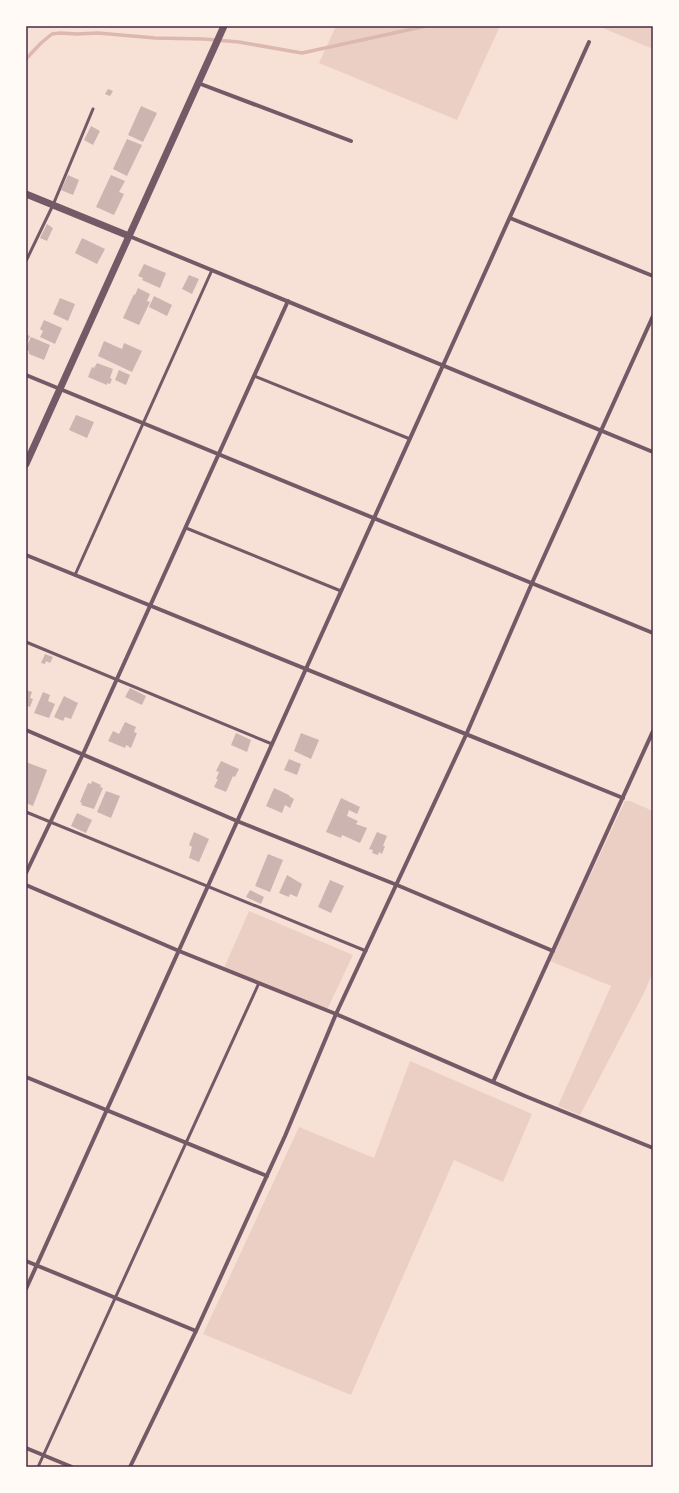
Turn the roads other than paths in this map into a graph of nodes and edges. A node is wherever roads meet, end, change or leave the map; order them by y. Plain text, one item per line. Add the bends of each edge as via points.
1 (224, 26) edge
2 (589, 42) dead end
3 (198, 83) junction
4 (93, 109) dead end
5 (351, 141) dead end
6 (26, 194) edge
7 (53, 205) junction
8 (510, 218) junction
9 (129, 236) junction
10 (26, 261) edge
11 (212, 270) junction
12 (653, 276) edge
13 (288, 301) junction
14 (653, 316) edge
15 (443, 365) junction
16 (26, 375) edge
17 (254, 376) junction
18 (60, 389) junction
19 (144, 423) junction
20 (601, 430) junction
21 (410, 439) junction
22 (653, 452) edge
23 (220, 454) junction
24 (26, 464) edge
25 (374, 518) junction
26 (186, 528) junction
27 (26, 555) edge
28 (75, 575) junction
29 (532, 583) junction
30 (341, 591) junction
31 (150, 606) junction
32 (653, 633) edge
33 (26, 642) edge
34 (306, 670) junction
35 (117, 680) junction
36 (26, 730) edge
37 (653, 732) edge
38 (466, 735) junction
39 (272, 744) junction
40 (83, 754) junction
41 (622, 798) junction
42 (26, 812) edge
43 (237, 821) junction
44 (51, 822) junction
45 (26, 873) edge
46 (26, 885) edge
47 (397, 885) junction
48 (208, 886) junction
49 (178, 951) junction
50 (366, 951) junction
51 (553, 951) junction
52 (259, 983) junction
53 (336, 1014) junction
54 (26, 1077) edge
55 (493, 1082) junction
56 (107, 1110) junction
57 (186, 1143) junction
58 (653, 1148) edge
59 (267, 1176) junction
60 (26, 1261) edge
61 (37, 1265) junction
62 (26, 1289) edge
63 (116, 1298) junction
64 (196, 1332) junction
65 (26, 1448) edge
66 (44, 1456) junction
67 (38, 1467) edge
68 (72, 1467) edge
69 (130, 1467) edge

1 - 3 street
2 - 8 street
3 - 5 street
3 - 9 street
4 - 7 lane
6 - 7 street
7 - 9 street
7 - 10 lane
8 - 12 street
8 - 15 street
9 - 11 street
9 - 18 street
11 - 13 street
11 - 19 lane
13 - 15 street
13 - 17 street
14 - 20 street
15 - 20 street
15 - 21 street
16 - 18 street
17 - 21 lane
17 - 23 street
18 - 19 street
18 - 24 street
19 - 23 street
19 - 28 lane
20 - 22 street
20 - 29 street
21 - 25 street
23 - 25 street
23 - 26 street
25 - 29 street
25 - 30 street
26 - 30 lane
26 - 31 street
27 - 28 street
28 - 31 street
29 - 32 street
29 - 38 street
30 - 34 street
31 - 34 street
31 - 35 street
33 - 35 lane
34 - 38 street
34 - 39 street
35 - 39 lane
35 - 40 street
36 - 40 street
37 - 41 street
38 - 41 street
38 - 47 street
39 - 43 street
40 - 43 street
40 - 44 street
41 - 51 street
42 - 44 lane
43 - 47 street
43 - 48 street
44 - 45 street
44 - 48 lane
46 - 49 street
47 - 50 street
47 - 51 street
48 - 49 street
48 - 50 lane
49 - 52 street
49 - 56 street
50 - 53 street
51 - 55 street
52 - 53 street
52 - 57 lane
53 - 55 street
53 - 59 street
54 - 56 street
55 - 58 street
56 - 57 street
56 - 61 street
57 - 59 street
57 - 63 lane
59 - 64 street
60 - 61 street
61 - 62 street
61 - 63 street
63 - 64 street
63 - 66 lane
64 - 69 street
65 - 66 street
66 - 67 lane
66 - 68 street

